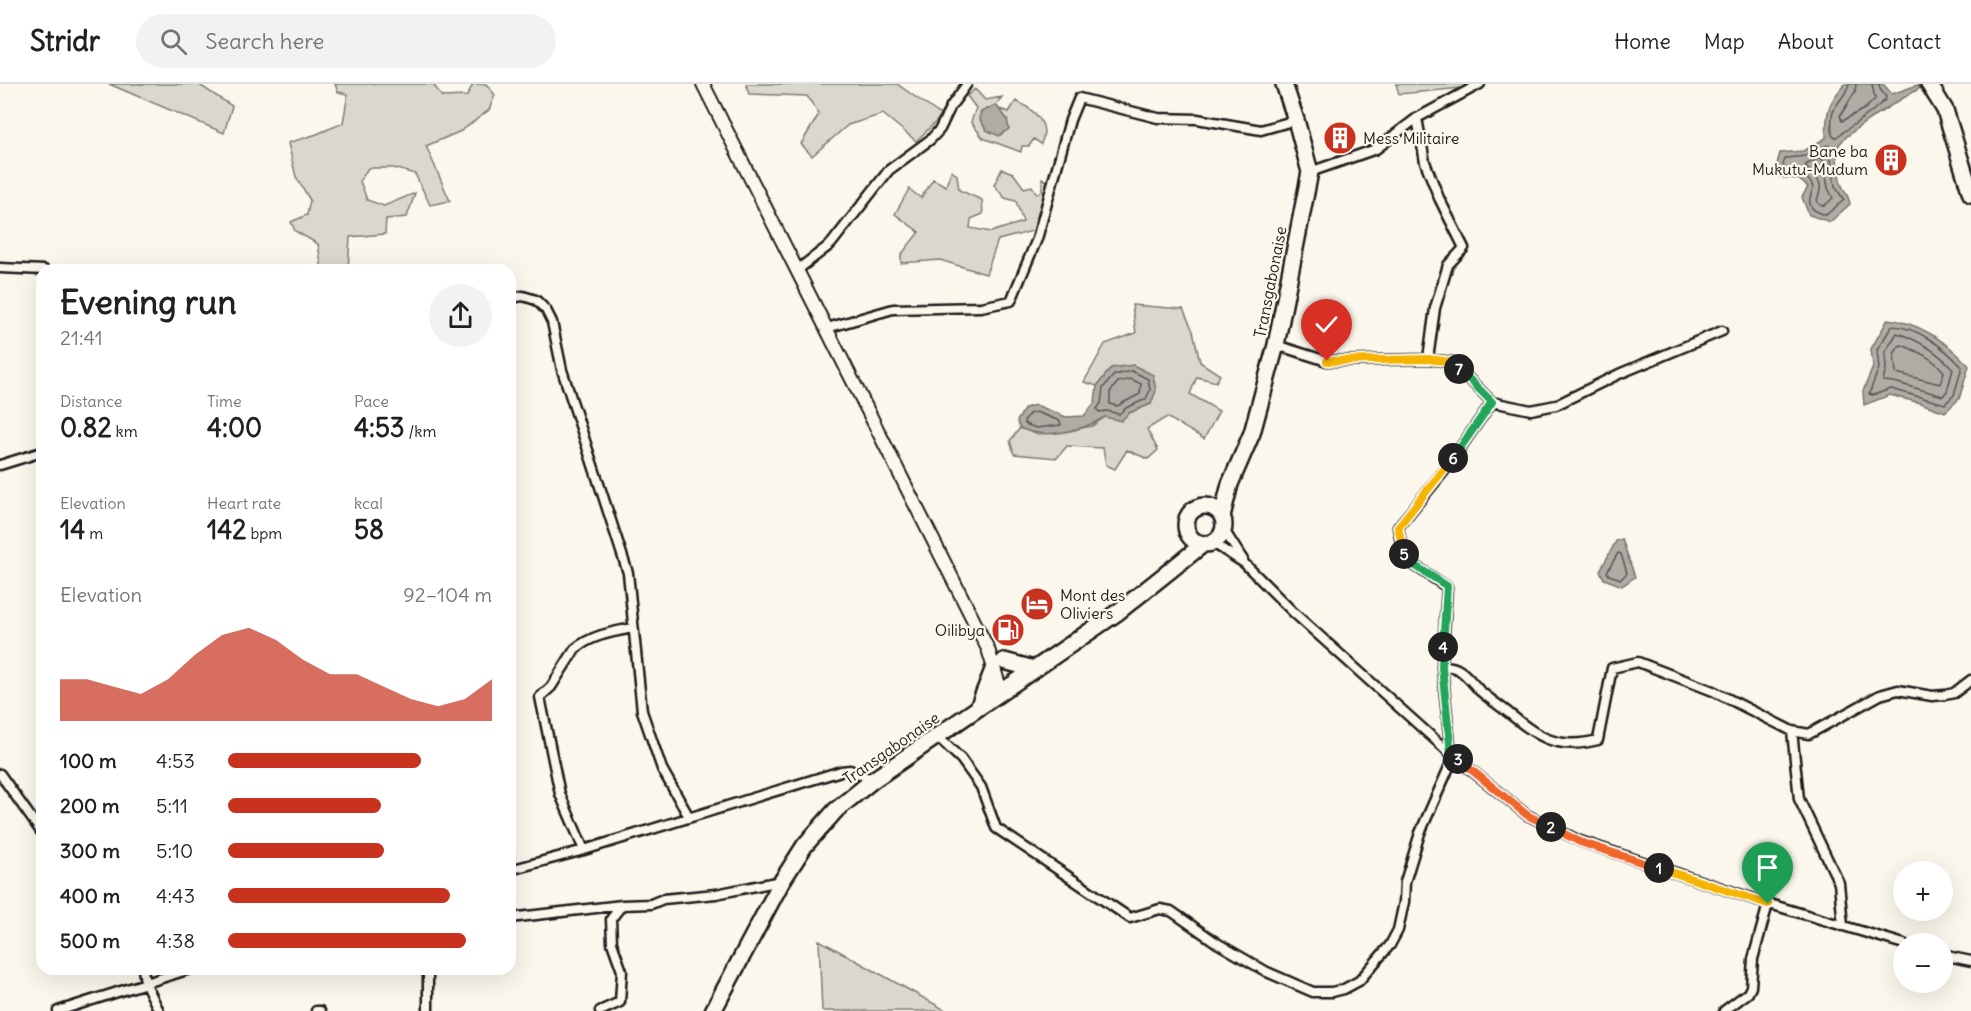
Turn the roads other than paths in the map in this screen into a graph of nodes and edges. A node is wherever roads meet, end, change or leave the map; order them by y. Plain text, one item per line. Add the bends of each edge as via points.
1 (703, 84) edge
2 (967, 84) edge
3 (1284, 84) edge
4 (1480, 84) edge
5 (1929, 84) edge
6 (1417, 118) junction
7 (1296, 120) junction
8 (1310, 172) junction
9 (1970, 189) edge
10 (0, 268) edge
11 (36, 270) edge
12 (796, 271) junction
13 (516, 297) edge
14 (827, 328) junction
15 (1722, 331) dead end
16 (1276, 345) junction
17 (1428, 359) junction
18 (1492, 402) junction
19 (36, 454) edge
20 (0, 465) edge
21 (1230, 484) junction
22 (1209, 506) junction
23 (1223, 523) junction
24 (1187, 534) junction
25 (1207, 544) junction
26 (1244, 563) junction
27 (1159, 577) junction
28 (633, 628) junction
29 (999, 665) junction
30 (1442, 667) junction
31 (1034, 669) junction
32 (1971, 680) edge
33 (1015, 682) junction
34 (1001, 692) junction
35 (978, 708) junction
36 (1792, 731) junction
37 (938, 737) junction
38 (1453, 755) junction
39 (0, 774) edge
40 (873, 780) junction
41 (689, 817) junction
42 (36, 825) edge
43 (584, 850) junction
44 (516, 868) edge
45 (782, 880) junction
46 (1768, 904) junction
47 (622, 905) junction
48 (516, 917) edge
49 (1843, 926) junction
50 (1893, 941) edge
51 (1953, 958) edge
52 (1971, 961) edge
53 (144, 975) edge
54 (170, 975) edge
55 (428, 975) edge
56 (146, 982) junction
57 (716, 1009) edge
58 (58, 1011) edge
59 (159, 1011) edge
60 (428, 1011) edge
61 (600, 1011) edge
62 (1724, 1011) edge

1 - 12 street
2 - 12 street via 932,139 889,170 831,244
3 - 7 highway, Transgabonaise
4 - 6 street
5 - 9 highway via 1945,110
6 - 8 street via 1376,149
6 - 17 street via 1425,162 1464,248 1448,265 1435,308
7 - 8 highway, Transgabonaise
7 - 14 street via 1262,130 1197,119 1158,118 1079,98 1037,239 1011,301 981,307 893,309
8 - 16 highway, Transgabonaise
10 - 11 street
12 - 14 street
13 - 28 street via 536,300 552,322 562,370 628,573
14 - 29 street
15 - 18 street via 1556,405 1531,410
16 - 17 street via 1327,361
16 - 21 highway, Transgabonaise via 1252,433
17 - 18 street via 1452,362
18 - 30 street via 1398,527 1403,553 1447,586
19 - 20 street
21 - 22 highway, Transgabonaise
21 - 23 highway, Transgabonaise
22 - 23 highway
22 - 24 highway via 1192,510 1185,526
23 - 25 highway via 1222,535
23 - 26 street
24 - 25 highway
24 - 27 highway, Transgabonaise
25 - 26 street
25 - 27 highway, Transgabonaise
26 - 38 street
27 - 31 highway, Transgabonaise via 1118,612
28 - 41 street via 642,711 662,769
28 - 43 street via 601,634 580,645 540,697 560,794
29 - 31 highway
29 - 33 street
29 - 34 street
29 - 35 highway
30 - 36 street via 1466,673 1479,690 1532,732 1554,742 1577,746 1598,740 1612,668 1638,662 1713,692
30 - 38 street
31 - 33 highway, Transgabonaise
32 - 36 street via 1945,695 1898,690 1809,734
33 - 34 highway, Transgabonaise
34 - 35 highway, Transgabonaise
35 - 37 highway, Transgabonaise
36 - 49 street via 1799,799 1839,883
37 - 38 street via 961,759 981,787 996,828 1130,918 1160,909 1171,911 1267,972 1313,992 1332,992 1359,981 1390,945 1398,930 1405,882 1420,833
37 - 40 highway, Transgabonaise
38 - 46 street via 1527,815 1580,842
39 - 42 street
40 - 41 street via 850,770 841,771
40 - 45 highway, Transgabonaise via 836,810 805,845
41 - 43 street
43 - 44 street
45 - 47 street via 716,894
45 - 57 highway, Transgabonaise
46 - 49 street
46 - 62 street via 1753,959 1751,987
47 - 48 street
47 - 61 street via 611,919 612,943 622,971 620,1002
49 - 50 street
51 - 52 street
53 - 56 street
54 - 56 street
55 - 60 street
56 - 58 street
56 - 59 street

